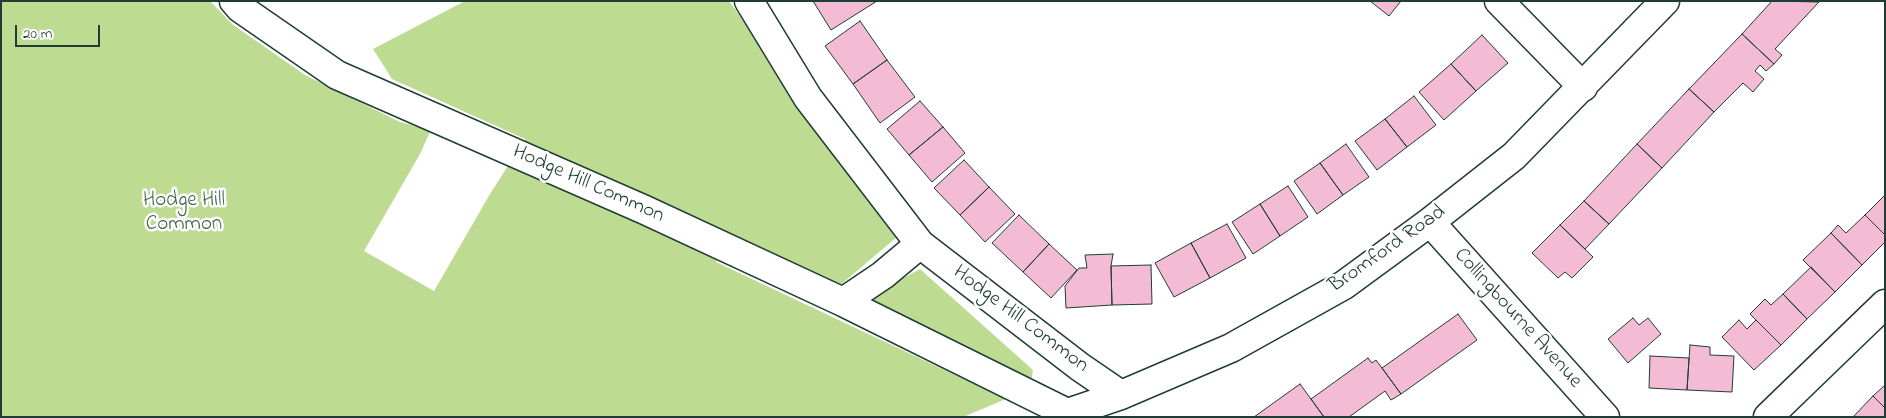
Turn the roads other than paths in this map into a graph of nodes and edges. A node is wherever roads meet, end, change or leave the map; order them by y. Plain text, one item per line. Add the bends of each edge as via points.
1 (234, 1) edge
2 (749, 1) edge
3 (1499, 1) edge
4 (1665, 1) edge
5 (1583, 87) junction
6 (1430, 222) junction
7 (920, 244) junction
8 (844, 302) junction
9 (1885, 304) edge
10 (1121, 394) junction
11 (1061, 415) edge
12 (1605, 417) edge
13 (1768, 417) edge

1 - 8 street, Hodge Hill Common via 337,75 628,202
2 - 7 street, Hodge Hill Common via 808,98
3 - 5 street
4 - 5 street, Bromford Road
5 - 6 street, Bromford Road via 1514,156
6 - 10 street, Bromford Road via 1335,290 1231,348
6 - 12 street, Collingbourne Avenue
7 - 8 street
7 - 10 street, Hodge Hill Common via 1080,367
8 - 11 street, Hodge Hill Common
9 - 13 street
10 - 11 street, Bromford Road

